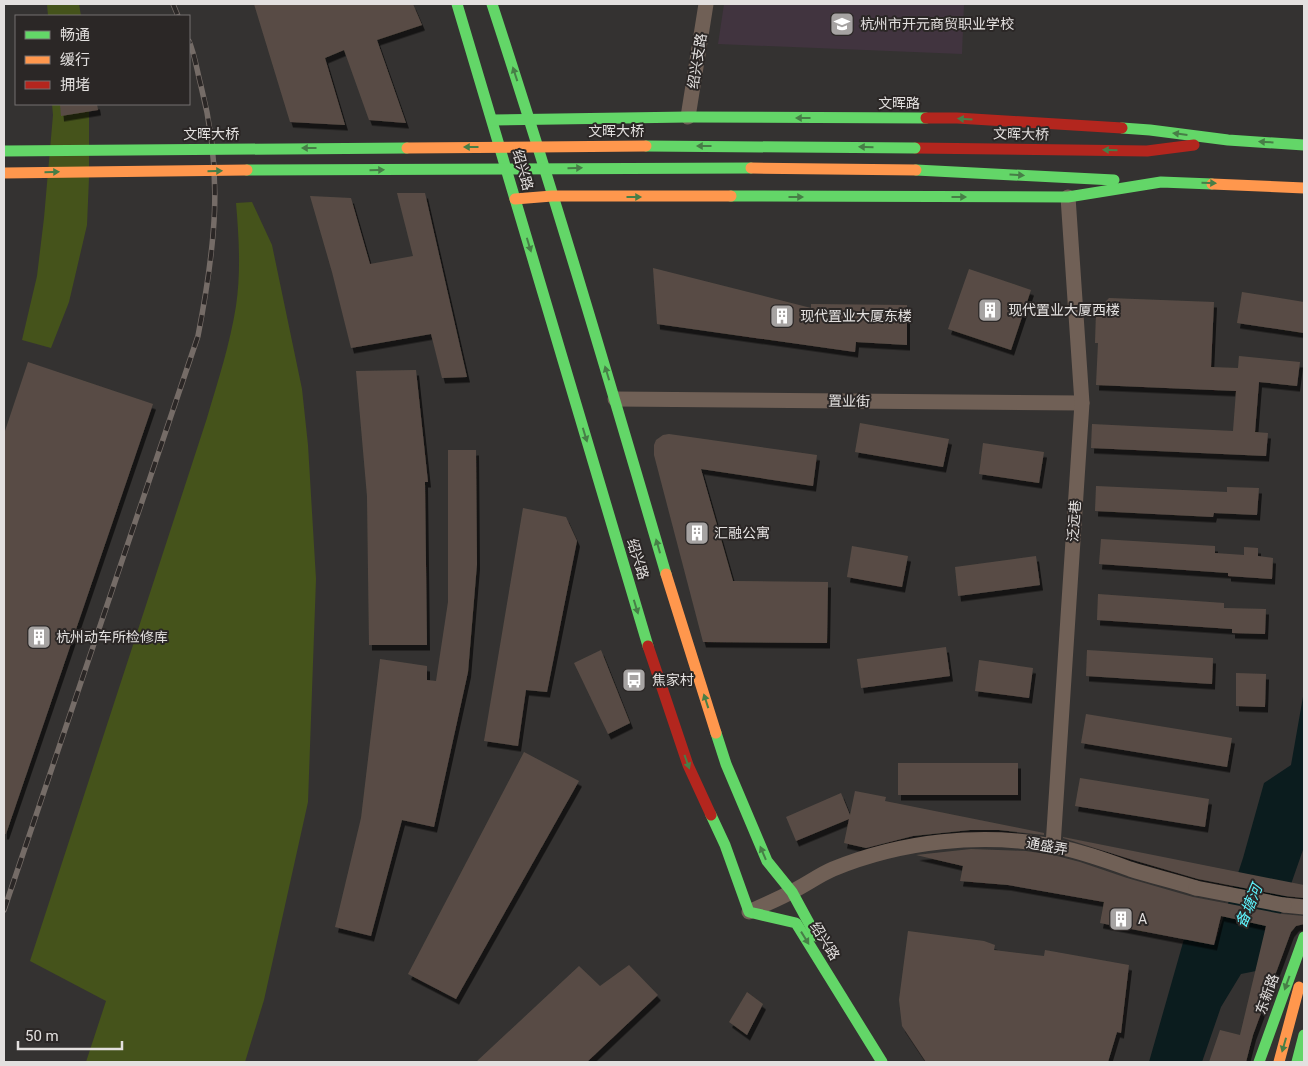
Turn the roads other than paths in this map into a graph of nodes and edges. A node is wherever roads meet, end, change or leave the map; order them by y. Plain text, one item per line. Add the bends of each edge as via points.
1 (457, 4) edge
2 (492, 4) edge
3 (706, 4) edge
4 (688, 118) junction
5 (493, 120) junction
6 (530, 120) junction
7 (1228, 140) junction
8 (1304, 144) edge
9 (4, 151) edge
10 (4, 173) edge
11 (1161, 182) junction
12 (1304, 188) edge
13 (552, 196) junction
14 (1068, 197) junction
15 (515, 199) junction
16 (615, 399) junction
17 (1082, 403) junction
18 (1053, 846) junction
19 (792, 892) junction
20 (1304, 907) edge
21 (748, 912) junction
22 (1304, 937) edge
23 (1304, 946) edge
24 (1304, 1035) edge
25 (882, 1062) edge
26 (895, 1062) edge
27 (1260, 1062) edge
28 (1279, 1062) edge
29 (1297, 1062) edge

1 - 5 main road, 绍兴路
6 -> 2 main road, 绍兴路
3 - 4 street, 绍兴支路
4 - 6 main road, 文晖路
7 -> 4 main road, 文晖路 via 1150,130 957,118
5 - 6 main road, 文晖路
5 - 15 main road, 绍兴路
6 - 13 main road, 绍兴路
8 -> 7 main road, 文晖路
7 -> 9 main road, 文晖大桥, bridge via 1147,150 591,146
10 -> 11 main road, bridge via 809,168
11 -> 12 main road
11 - 14 main road
13 -> 14 main road
13 - 15 main road
16 -> 13 main road, 绍兴路
14 - 17 street, 泛远巷
15 -> 21 main road, 绍兴路 via 645,636 688,765 725,845
16 - 17 street, 置业街
19 -> 16 main road, 绍兴路 via 767,861 726,764 679,619
17 - 18 street, 泛远巷
18 - 19 street, 通盛弄 via 988,840 920,844 832,869
18 - 20 street, 通盛弄, bridge via 1196,888
19 - 21 street, 通盛弄
19 - 26 main road, 绍兴路
21 -> 25 main road, 绍兴路 via 796,923
22 -> 27 main road, 东新路
23 -> 28 main road, 东新路 via 1298,995
24 - 29 main road

